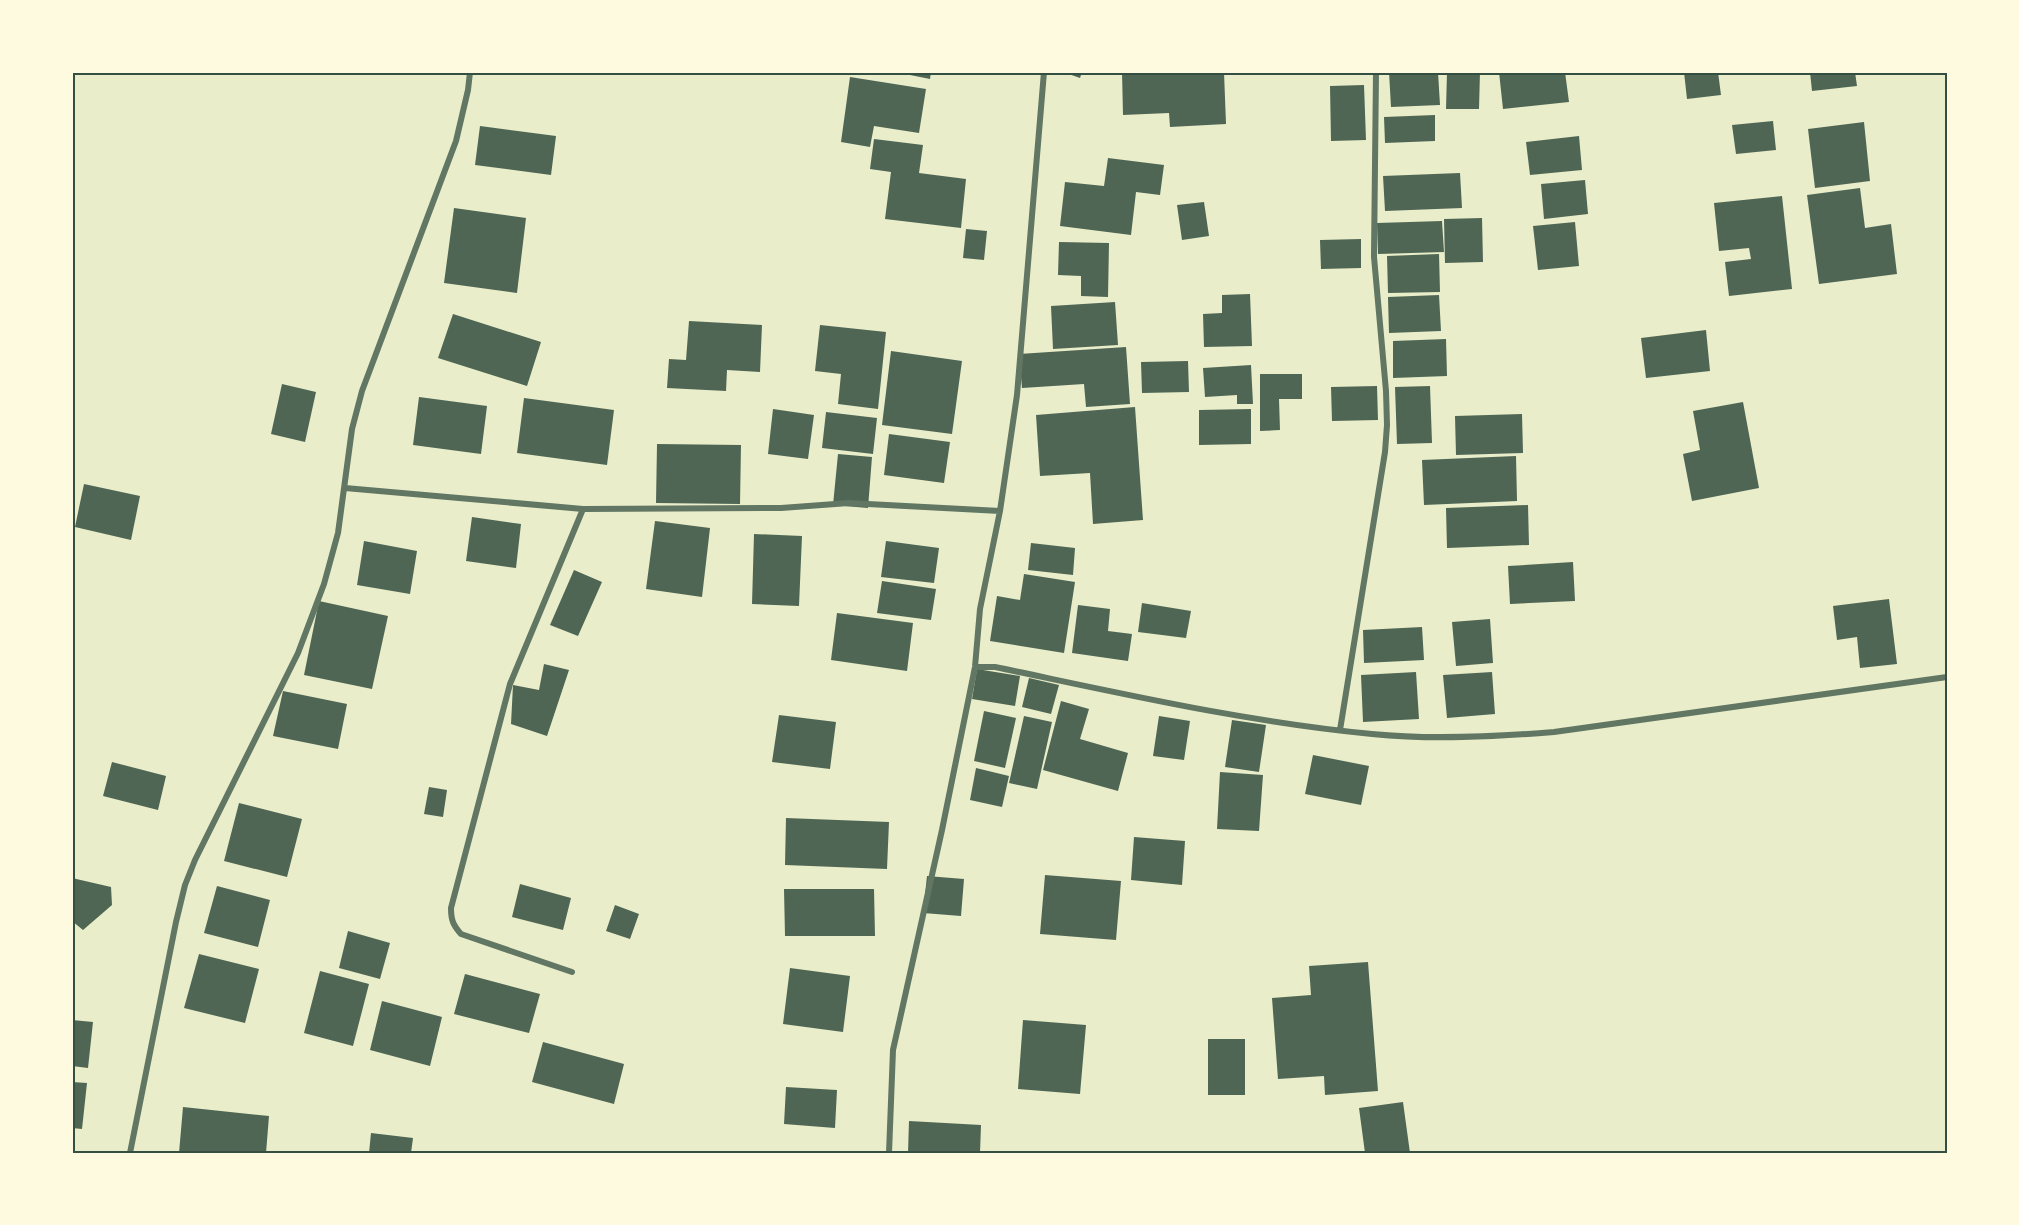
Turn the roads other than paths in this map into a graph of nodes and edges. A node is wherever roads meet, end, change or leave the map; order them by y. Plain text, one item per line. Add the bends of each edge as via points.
1 (470, 72) edge
2 (1044, 72) edge
3 (1376, 72) edge
4 (345, 488) junction
5 (583, 509) junction
6 (999, 511) junction
7 (975, 667) junction
8 (1947, 677) edge
9 (1340, 730) junction
10 (572, 972) dead end
11 (130, 1153) edge
12 (889, 1153) edge

1 - 4 street via 456,141 362,392 352,429
2 - 6 street via 1017,395
3 - 9 street via 1374,257 1387,425
4 - 5 street
4 - 11 street via 324,584 297,653 185,885
5 - 6 street via 782,508 849,503
5 - 10 street via 510,684 451,908 451,919 461,934
6 - 7 street via 980,609
7 - 9 street via 995,667 1214,712
7 - 12 street via 893,1050
8 - 9 street via 1554,732 1442,738

